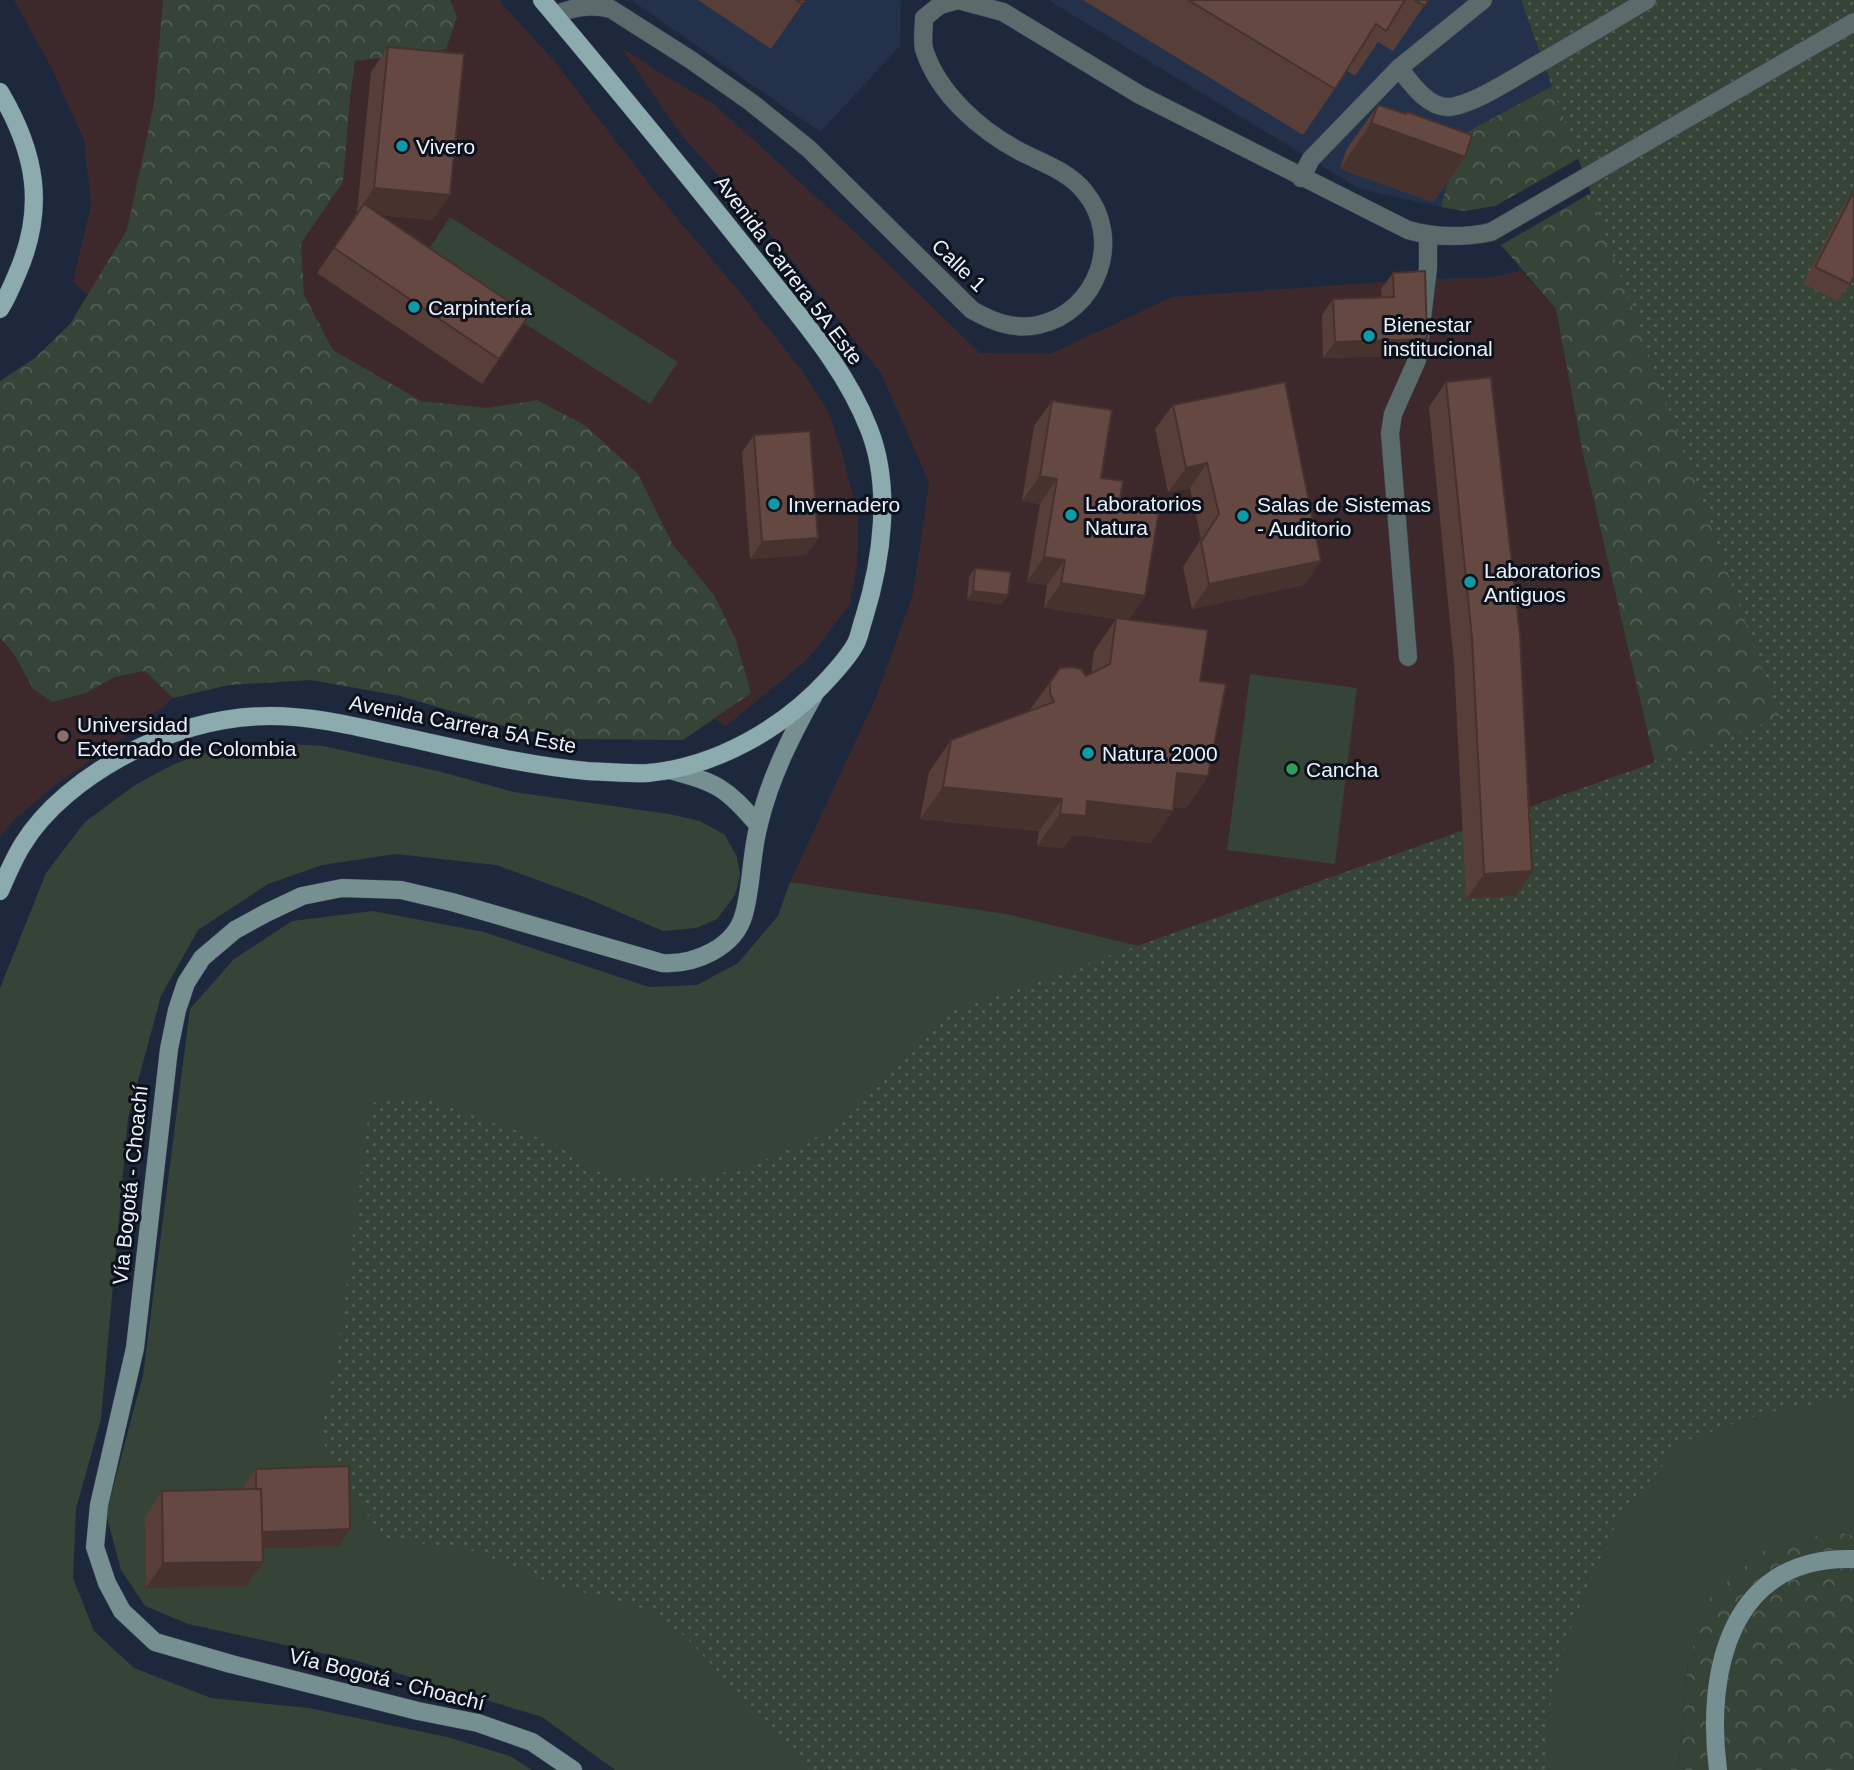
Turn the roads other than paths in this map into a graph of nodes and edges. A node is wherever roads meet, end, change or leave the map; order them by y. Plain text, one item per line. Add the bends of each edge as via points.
1 (542, 0) edge
2 (1483, 0) edge
3 (1647, 0) edge
4 (924, 9) edge
5 (555, 15) junction
6 (1854, 22) edge
7 (1399, 68) junction
8 (0, 92) edge
9 (1301, 178) junction
10 (1428, 236) junction
11 (0, 309) edge
12 (1408, 657) dead end
13 (814, 694) junction
14 (670, 770) junction
15 (758, 825) junction
16 (0, 891) edge
17 (1854, 1559) edge
18 (573, 1770) edge
19 (1718, 1770) edge

1 - 5 main road, Avenida Carrera 5A Este
2 - 7 street
3 - 7 street via 1496,88 1460,104 1435,104
4 - 5 street, Calle 1 via 923,47 932,68 961,106 998,139 1073,180 1099,213 1104,241 1098,276 1077,305 1053,320 1012,326 972,310 809,149 752,103 629,20 597,6 574,7
4 - 9 street via 958,0 1003,12 1140,95
5 - 13 main road, Avenida Carrera 5A Este via 682,167 835,363 870,430 881,501 874,584 856,642
6 - 10 street via 1491,232
7 - 9 street via 1311,159
8 - 11 main road via 28,156 34,225
9 - 10 street
10 - 12 street via 1417,360 1393,414 1390,433
13 - 14 main road, Avenida Carrera 5A Este via 766,731
13 - 15 main road, Vía Bogotá - Choachí via 780,761
14 - 15 main road via 727,790
14 - 16 main road, Avenida Carrera 5A Este via 610,772 537,766 337,722 302,717 231,719 163,737 100,769 46,815 24,842
15 - 18 main road, Vía Bogotá - Choachí via 744,917 728,940 696,959 662,963 401,890 342,888 302,896 266,913 235,930 202,958 186,983 169,1049 135,1348 99,1505 96,1547 122,1611 155,1642 351,1695 478,1723 531,1742
17 - 19 main road via 1787,1569 1763,1587 1738,1620 1722,1655 1714,1701

